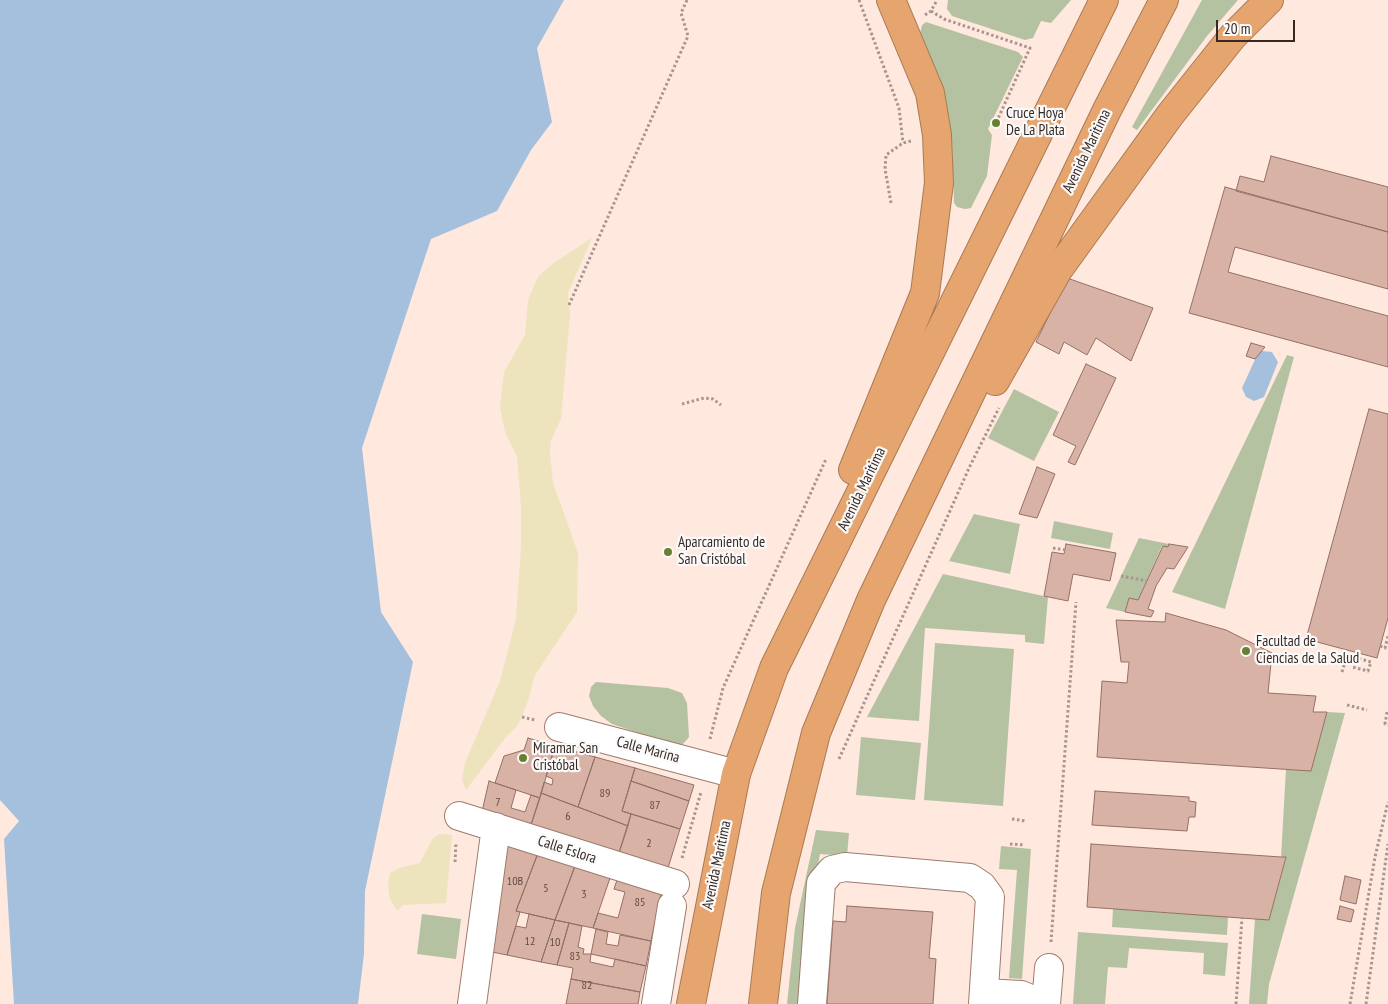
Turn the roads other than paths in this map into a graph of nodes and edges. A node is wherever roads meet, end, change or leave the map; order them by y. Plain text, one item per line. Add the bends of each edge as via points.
1 (891, 0) edge
2 (1104, 0) edge
3 (1164, 0) edge
4 (1269, 0) edge
5 (871, 600) junction
6 (774, 668) junction
7 (559, 726) dead end
8 (736, 774) junction
9 (459, 816) dead end
10 (496, 828) junction
11 (1049, 968) road end
12 (984, 998) edge
13 (472, 1004) edge
14 (656, 1004) edge
15 (691, 1004) edge
16 (763, 1004) edge
17 (812, 1004) edge
18 (1036, 1004) edge
19 (1046, 1004) edge

1 - 6 highway via 930,94 937,135 939,183 925,293
2 - 6 highway, Avenida Maritima
3 - 5 highway, Avenida Maritima via 1107,110
4 - 5 highway via 1233,36 1176,108 1058,270
5 - 16 highway, Avenida Maritima via 816,732 776,892
6 - 8 highway, Avenida Maritima
7 - 8 street, Calle Marina
8 - 15 highway, Avenida Maritima
9 - 10 street, Calle Eslora
10 - 13 street
10 - 14 street, Calle Eslora via 673,895
11 - 19 street
12 - 17 street via 990,898 982,886 970,878 845,867 832,870 821,883
12 - 18 street via 1021,995

